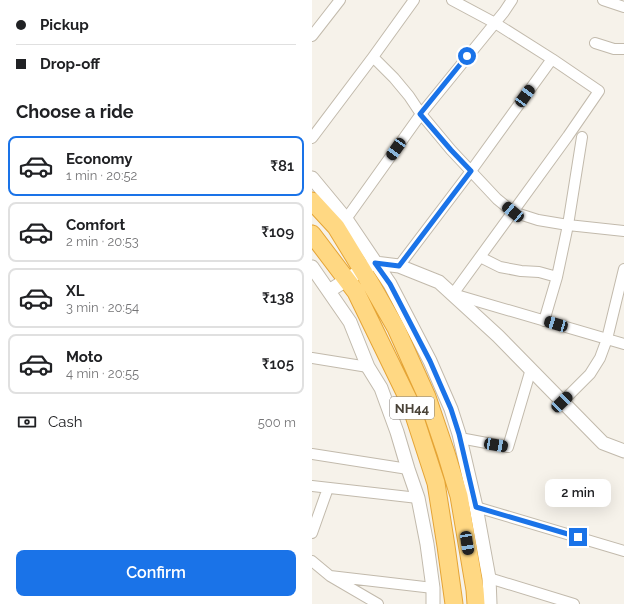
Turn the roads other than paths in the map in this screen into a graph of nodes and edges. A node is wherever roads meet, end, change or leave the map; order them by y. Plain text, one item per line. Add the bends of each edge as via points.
1 (414, 0) edge
2 (452, 0) edge
3 (512, 0) edge
4 (603, 0) edge
5 (337, 1) edge
6 (624, 7) edge
7 (495, 23) junction
8 (312, 36) edge
9 (595, 43) dead end
10 (624, 49) edge
11 (373, 58) junction
12 (552, 59) junction
13 (420, 114) junction
14 (582, 137) dead end
15 (312, 138) edge
16 (471, 171) junction
17 (312, 178) edge
18 (312, 201) edge
19 (513, 212) junction
20 (346, 220) junction
21 (568, 225) junction
22 (624, 230) edge
23 (312, 234) edge
24 (480, 257) junction
25 (399, 266) junction
26 (312, 267) edge
27 (369, 267) junction
28 (624, 269) edge
29 (556, 277) junction
30 (347, 280) junction
31 (329, 291) junction
32 (453, 294) junction
33 (544, 321) junction
34 (607, 339) junction
35 (624, 344) edge
36 (312, 358) edge
37 (368, 367) junction
38 (531, 370) junction
39 (562, 402) junction
40 (460, 438) junction
41 (624, 451) edge
42 (312, 454) edge
43 (408, 469) junction
44 (312, 486) edge
45 (328, 488) junction
46 (418, 498) junction
47 (476, 507) junction
48 (312, 534) edge
49 (623, 547) edge
50 (312, 561) edge
51 (330, 576) junction
52 (489, 578) junction
53 (433, 588) junction
54 (378, 604) edge
55 (433, 604) edge
56 (454, 604) edge
57 (476, 604) edge
58 (490, 604) edge
59 (574, 604) edge

1 - 11 street
2 - 7 street
3 - 7 street
4 - 6 street
5 - 8 street
7 - 12 street
7 - 13 street
9 - 10 street via 614,49
11 - 13 street via 394,78
11 - 15 street
12 - 16 street
12 - 19 street via 599,91
13 - 16 street
13 - 20 street
14 - 21 street
16 - 19 street
16 - 25 street
17 - 20 street
18 - 27 highway, NH44
19 - 21 street via 538,220
19 - 24 street
20 - 27 street
21 - 22 street
21 - 29 street
23 - 30 highway, NH44
24 - 29 street via 500,267 540,272
24 - 32 street
25 - 27 street
25 - 32 street via 439,282
26 - 31 street
27 - 30 street
27 - 40 street via 390,284 430,361 451,409
27 - 57 highway, NH44 via 429,404 446,453 459,496
28 - 34 street
29 - 33 street
30 - 31 street
30 - 56 highway, NH44 via 356,292 410,403 436,483
31 - 37 street via 350,322
32 - 33 street
32 - 38 street
33 - 34 street
34 - 35 street
34 - 39 street via 600,358 590,374
36 - 37 street
37 - 43 street via 381,388
38 - 39 street
38 - 40 street via 508,447
39 - 41 street via 604,443
40 - 47 street
42 - 43 street
43 - 46 street
44 - 45 street
45 - 46 street
45 - 48 street
46 - 53 street
47 - 49 street
47 - 52 street
50 - 51 street
51 - 53 street
51 - 54 street
52 - 58 street
52 - 59 street
53 - 55 street

